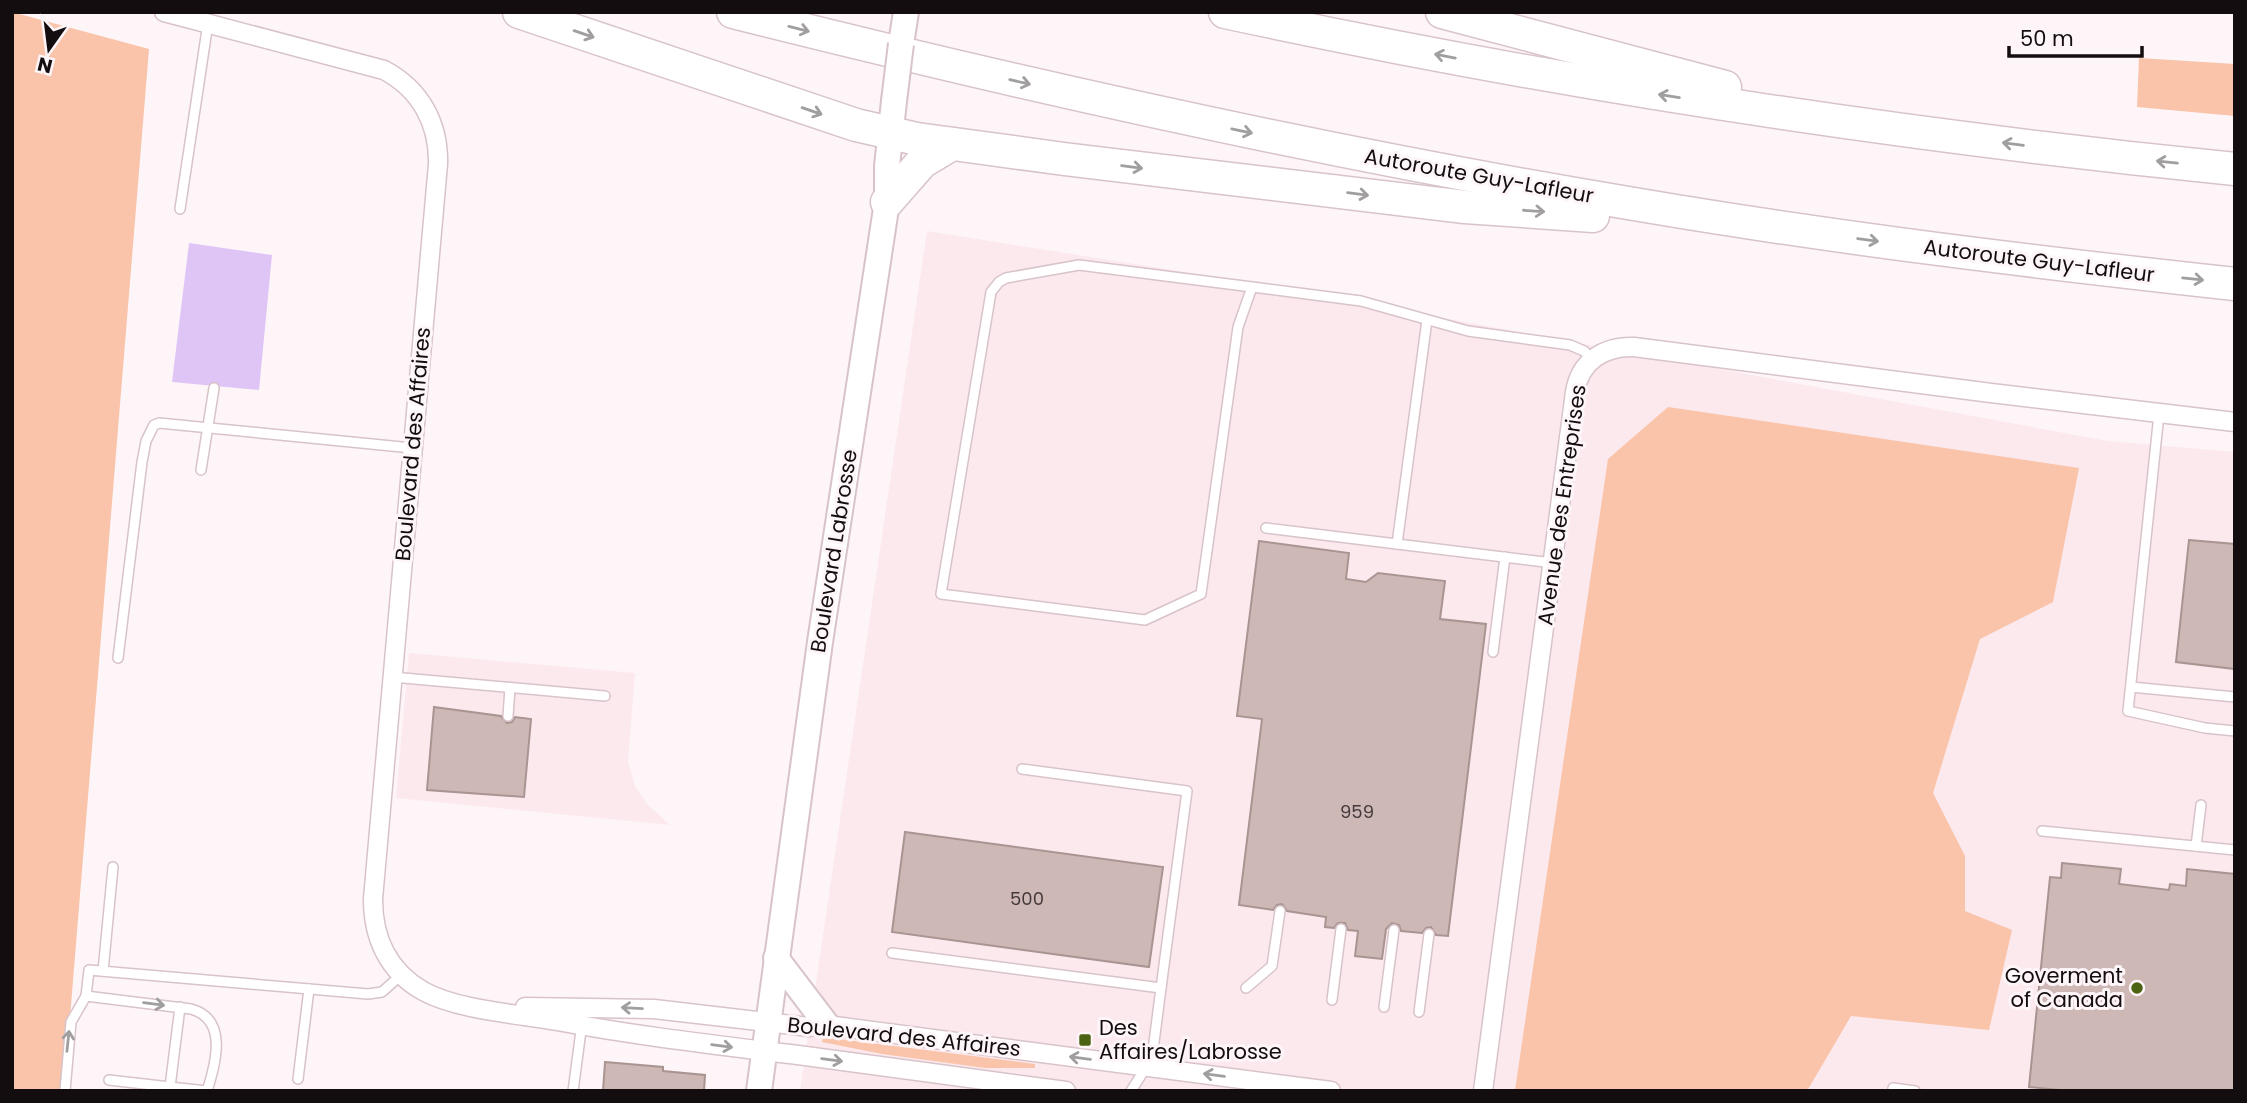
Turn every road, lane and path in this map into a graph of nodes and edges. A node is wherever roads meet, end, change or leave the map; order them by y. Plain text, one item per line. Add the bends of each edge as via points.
1 (164, 12) edge
2 (519, 12) edge
3 (733, 12) edge
4 (906, 12) edge
5 (1226, 12) edge
6 (1443, 12) edge
7 (208, 23) junction
8 (1882, 127) junction
9 (890, 134) junction
10 (952, 144) junction
11 (2235, 169) edge
12 (887, 202) junction
13 (180, 209) dead end
14 (1800, 230) junction
15 (2235, 284) edge
16 (1252, 286) junction
17 (1427, 320) junction
18 (1592, 359) junction
19 (214, 388) dead end
20 (2159, 414) junction
21 (2235, 422) edge
22 (207, 428) junction
23 (412, 448) junction
24 (201, 470) dead end
25 (1266, 528) dead end
26 (1397, 544) junction
27 (1505, 557) junction
28 (1553, 563) junction
29 (1493, 652) dead end
30 (118, 658) dead end
31 (392, 677) junction
32 (2131, 687) junction
33 (510, 688) junction
34 (605, 696) dead end
35 (2235, 697) edge
36 (508, 716) dead end
37 (2235, 731) edge
38 (1022, 769) dead end
39 (2201, 805) dead end
40 (2042, 831) dead end
41 (2196, 846) junction
42 (2235, 850) edge
43 (113, 867) dead end
44 (1280, 911) dead end
45 (1340, 929) dead end
46 (1394, 930) dead end
47 (1429, 934) dead end
48 (892, 953) dead end
49 (776, 958) junction
50 (103, 971) junction
51 (401, 975) junction
52 (1161, 988) junction
53 (1246, 988) dead end
54 (310, 989) junction
55 (86, 996) junction
56 (1332, 1000) dead end
57 (180, 1007) junction
58 (476, 1007) junction
59 (583, 1007) junction
60 (1384, 1007) dead end
61 (1419, 1012) dead end
62 (768, 1022) junction
63 (827, 1025) junction
64 (582, 1026) junction
65 (764, 1051) junction
66 (1148, 1067) junction
67 (298, 1079) dead end
68 (109, 1080) dead end
69 (170, 1087) junction
70 (65, 1091) edge
71 (207, 1091) edge
72 (573, 1091) edge
73 (759, 1091) edge
74 (1066, 1091) edge
75 (1131, 1091) edge
76 (1331, 1091) edge
77 (1483, 1091) edge
78 (1893, 1091) edge
79 (1915, 1091) edge

1 - 7 street, Boulevard des Affaires
2 -> 9 highway
3 -> 14 highway, Autoroute Guy-Lafleur via 1259,135 1560,192
4 - 9 street, Boulevard Labrosse, bridge
8 -> 5 highway via 1574,80
6 - 8 highway
7 - 13 lane
7 - 23 street, Boulevard des Affaires via 375,66 407,86 430,117 438,164
11 -> 8 highway
9 - 10 highway
9 - 12 street, Boulevard Labrosse
10 - 12 highway via 922,162
10 -> 14 highway via 1465,207
12 - 49 street, Boulevard Labrosse
14 -> 15 highway, Autoroute Guy-Lafleur
16 - 16 lane via 1079,265 999,282 991,292 941,594 1146,620 1201,594 1238,327
16 - 17 lane via 1361,301
17 - 18 lane via 1483,334 1570,345
17 - 26 lane
18 - 20 street, Avenue des Entreprises via 1612,348 1634,347
18 - 28 street, Avenue des Entreprises via 1577,382
19 - 22 lane
20 - 21 street, Avenue des Entreprises
20 - 32 lane
22 - 23 lane
22 - 24 lane
22 - 30 lane via 159,423 150,431
23 - 31 street, Boulevard des Affaires
25 - 26 lane
26 - 27 lane
27 - 28 lane
27 - 29 lane
28 - 77 street, Avenue des Entreprises
31 - 33 lane
31 - 51 street, Boulevard des Affaires via 373,909 380,945
32 - 35 lane
32 - 37 lane via 2128,711
33 - 34 lane
33 - 36 lane
38 - 52 lane via 1187,790
39 - 41 lane
40 - 41 lane
41 - 42 lane
43 - 50 lane
44 - 53 lane via 1272,966
45 - 56 lane
46 - 60 lane
47 - 61 lane
48 - 52 lane
49 - 62 street, Boulevard Labrosse
49 - 63 street
50 - 54 lane
50 - 55 lane via 89,970
51 - 54 lane via 375,994
51 - 58 street, Boulevard des Affaires via 434,996
52 - 66 lane
54 - 67 lane
55 -> 57 lane
70 -> 55 lane via 71,1021
57 - 69 lane
57 - 71 lane via 200,1012 215,1027 217,1042
58 - 59 street, Boulevard des Affaires
58 - 64 street, Boulevard des Affaires
62 -> 59 street, Boulevard des Affaires
59 - 64 lane
62 - 63 street, Boulevard des Affaires
62 - 65 street, Boulevard Labrosse
66 -> 63 street, Boulevard des Affaires
64 -> 65 street, Boulevard des Affaires
64 - 72 lane
65 - 73 street, Boulevard Labrosse
65 -> 74 street, Boulevard des Affaires via 954,1080
66 - 75 lane
76 -> 66 street, Boulevard des Affaires
68 - 69 lane
69 - 71 lane
78 - 79 lane

